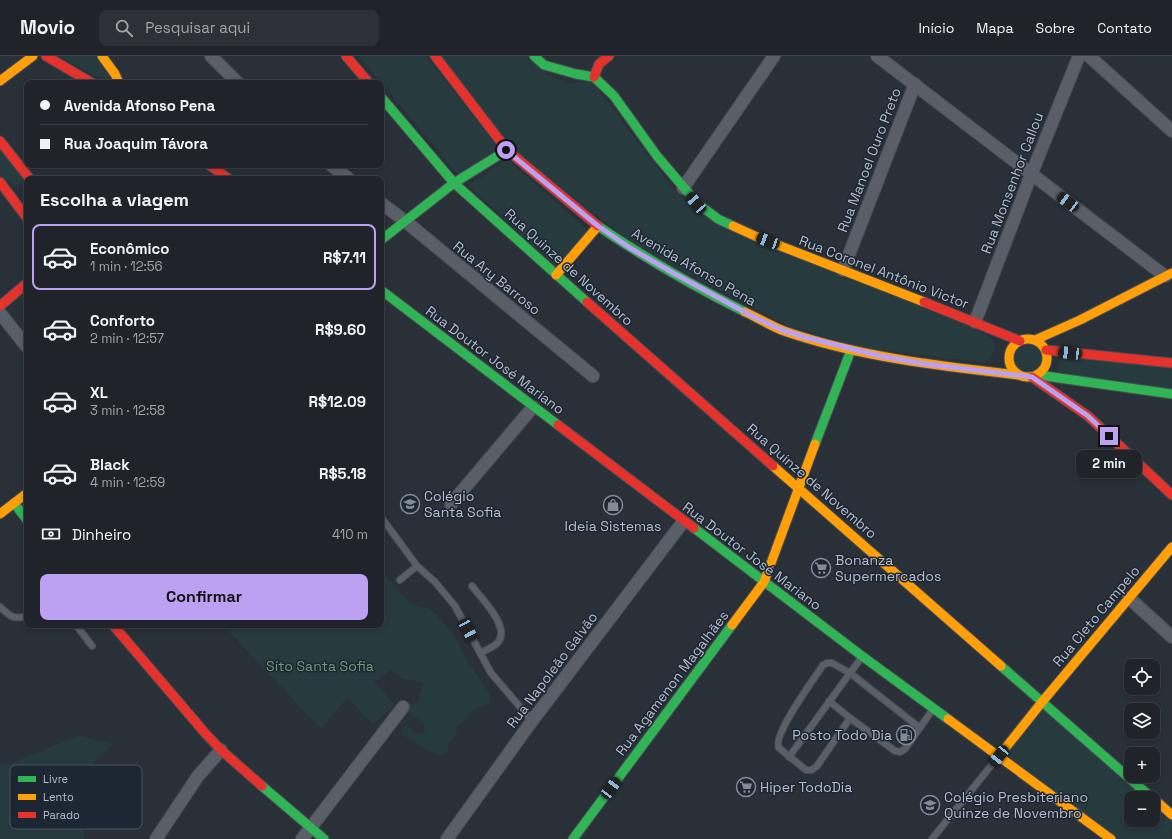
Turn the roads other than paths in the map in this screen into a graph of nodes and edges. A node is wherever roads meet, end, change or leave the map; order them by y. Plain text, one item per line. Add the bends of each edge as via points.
1 (22, 56) edge
2 (33, 56) edge
3 (46, 56) edge
4 (102, 56) edge
5 (211, 56) edge
6 (347, 56) edge
7 (435, 56) edge
8 (534, 56) edge
9 (555, 56) edge
10 (609, 56) edge
11 (774, 56) edge
12 (877, 56) edge
13 (1079, 56) edge
14 (1089, 56) edge
15 (595, 60) edge
16 (544, 65) junction
17 (0, 72) edge
18 (594, 77) junction
19 (87, 80) edge
20 (118, 80) edge
21 (235, 80) edge
22 (367, 80) edge
23 (0, 81) edge
24 (915, 84) junction
25 (384, 101) edge
26 (1172, 131) edge
27 (0, 142) edge
28 (506, 150) junction
29 (213, 168) edge
30 (335, 168) edge
31 (1031, 175) junction
32 (25, 176) edge
33 (225, 176) edge
34 (345, 176) edge
35 (0, 182) edge
36 (454, 183) junction
37 (683, 188) junction
38 (384, 205) edge
39 (24, 210) edge
40 (405, 221) junction
41 (598, 226) junction
42 (384, 238) edge
43 (843, 270) junction
44 (1169, 274) edge
45 (556, 275) junction
46 (24, 286) edge
47 (384, 292) edge
48 (0, 306) edge
49 (0, 312) edge
50 (1080, 320) junction
51 (975, 322) junction
52 (1035, 340) junction
53 (1020, 341) junction
54 (24, 343) edge
55 (851, 350) junction
56 (1045, 350) junction
57 (1172, 363) edge
58 (1015, 375) junction
59 (594, 376) dead end
60 (1035, 376) junction
61 (1172, 394) edge
62 (1088, 403) dead end
63 (534, 407) junction
64 (1088, 416) junction
65 (798, 487) junction
66 (24, 495) edge
67 (1172, 495) edge
68 (14, 503) junction
69 (450, 504) dead end
70 (0, 514) edge
71 (24, 516) edge
72 (384, 521) edge
73 (683, 522) junction
74 (1172, 547) edge
75 (417, 566) junction
76 (400, 580) dead end
77 (764, 582) junction
78 (472, 586) dead end
79 (1129, 598) junction
80 (0, 607) edge
81 (24, 617) edge
82 (78, 628) edge
83 (116, 628) edge
84 (1172, 637) edge
85 (92, 646) dead end
86 (480, 653) junction
87 (862, 656) junction
88 (850, 673) junction
89 (829, 701) junction
90 (1042, 702) junction
91 (403, 707) dead end
92 (934, 708) junction
93 (850, 718) junction
94 (532, 722) junction
95 (920, 728) junction
96 (221, 750) junction
97 (999, 756) junction
98 (789, 757) junction
99 (1145, 791) edge
100 (1160, 804) edge
101 (1172, 815) edge
102 (310, 828) junction
103 (156, 839) edge
104 (302, 839) edge
105 (324, 839) edge
106 (447, 839) edge
107 (573, 839) edge
108 (932, 839) edge
109 (1110, 839) edge

1 - 17 main road
2 - 23 main road
3 - 19 main road
4 - 20 main road
5 - 21 street
6 - 22 main road
7 - 28 main road, Avenida Afonso Pena
8 - 16 main road
9 - 16 street
10 - 15 main road
11 - 37 street
12 - 24 street
13 - 31 street, Rua Monsenhor Callou
14 - 26 street
15 - 18 main road
16 - 18 main road
18 - 37 main road, Rua Coronel Antônio Victor via 614,96
24 - 31 street
24 - 43 street, Rua Manoel Ouro Preto
25 - 36 main road, Rua Quinze de Novembro
27 - 32 main road
28 - 36 main road
28 - 41 main road, Avenida Afonso Pena
29 - 33 main road
30 - 34 street
31 - 44 street
31 - 51 street, Rua Monsenhor Callou
35 - 39 main road via 11,190
36 - 40 main road
36 - 45 main road, Rua Quinze de Novembro
37 - 43 main road, Rua Coronel Antônio Victor via 696,203 730,225
38 - 40 street, Rua Ary Barroso
40 - 42 main road
40 - 59 street, Rua Ary Barroso
41 - 45 main road
41 - 55 main road, Avenida Afonso Pena via 630,248 752,316 782,330
43 - 51 main road, Rua Coronel Antônio Victor
44 - 50 main road
45 - 65 main road, Rua Quinze de Novembro
46 - 48 main road
47 - 63 main road, Rua Doutor José Mariano
49 - 54 street
50 - 52 main road
50 - 56 main road
51 - 53 main road, Rua Coronel Antônio Victor
52 - 53 main road
52 - 56 main road
53 - 58 main road via 1012,349 1009,361
55 - 58 main road, Avenida Afonso Pena via 926,364
55 - 65 main road, Rua Agamenon Magalhães
56 - 57 main road
56 - 60 main road via 1048,356 1046,367
58 - 60 main road
60 - 61 main road via 1093,387
60 - 64 main road
62 - 64 main road
63 - 69 street
63 - 73 main road, Rua Doutor José Mariano
64 - 67 main road
65 - 77 main road, Rua Agamenon Magalhães
65 - 90 main road, Rua Quinze de Novembro
66 - 68 main road
68 - 70 main road
68 - 71 main road
72 - 75 lane
73 - 77 main road, Rua Doutor José Mariano
73 - 94 street, Rua Napoleão Galvão
74 - 79 main road, Rua Cleto Campelo
75 - 76 lane
75 - 86 lane via 435,582 455,606
77 - 87 main road, Rua Doutor José Mariano
77 - 107 main road, Rua Agamenon Magalhães
78 - 86 lane via 494,614 501,632 499,640 493,646
79 - 84 street
79 - 90 main road, Rua Cleto Campelo
80 - 81 lane via 12,617
82 - 85 lane
83 - 96 main road
86 - 94 lane via 491,673
87 - 88 lane
87 - 92 main road, Rua Doutor José Mariano
88 - 89 lane
88 - 95 lane
88 - 98 lane via 832,662 823,665 791,713 778,740 779,748
89 - 93 lane
89 - 98 lane
90 - 97 main road, Rua Cleto Campelo
90 - 99 main road, Rua Quinze de Novembro
91 - 102 street
92 - 95 lane
92 - 97 main road, Rua Doutor José Mariano
93 - 95 lane via 900,752
93 - 98 lane via 812,770 806,770
94 - 106 street, Rua Napoleão Galvão
96 - 102 main road
96 - 103 street via 198,776
97 - 108 lane
97 - 109 main road, Rua Doutor José Mariano
100 - 101 main road, Rua Quinze de Novembro
102 - 104 street
102 - 105 main road

